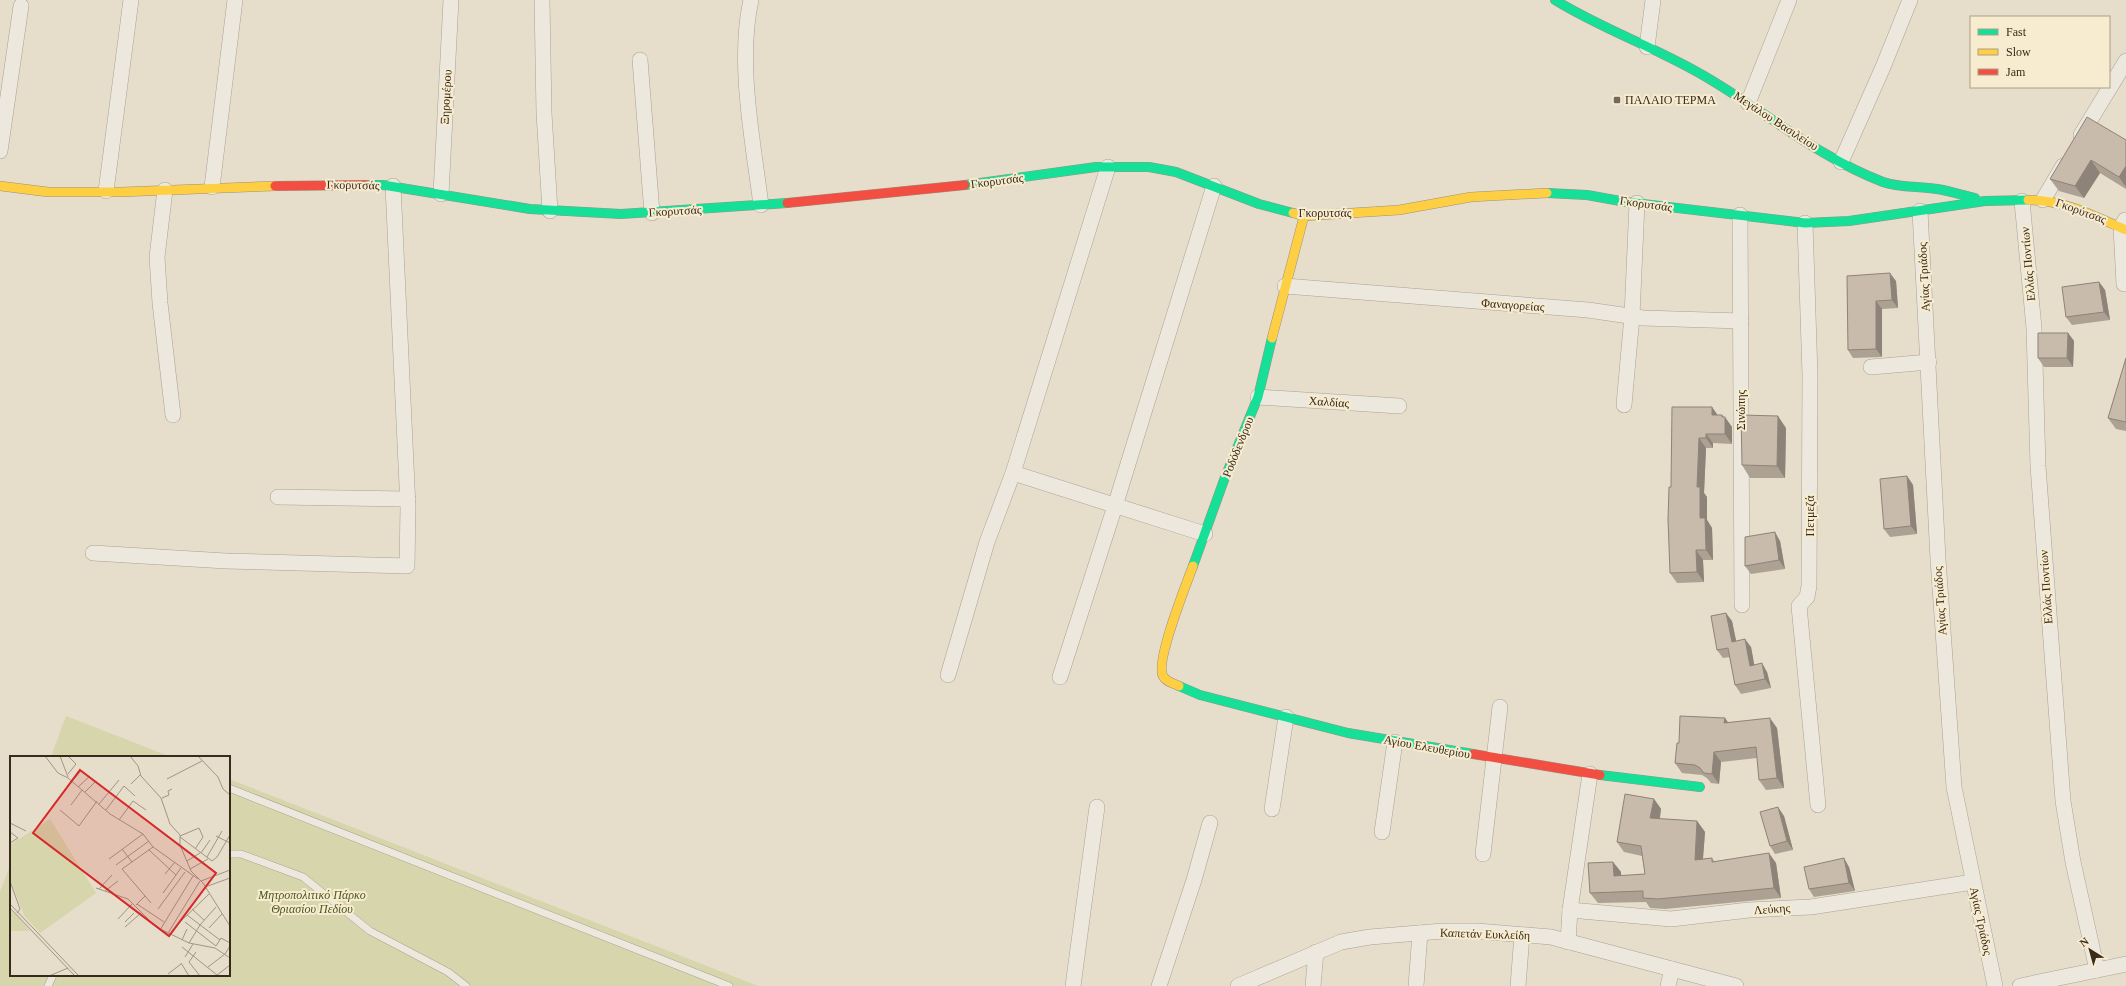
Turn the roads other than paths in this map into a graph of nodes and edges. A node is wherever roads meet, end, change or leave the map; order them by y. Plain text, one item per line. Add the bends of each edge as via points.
1 (131, 0) edge
2 (235, 0) edge
3 (451, 0) edge
4 (542, 0) edge
5 (751, 0) edge
6 (1555, 0) edge
7 (1653, 0) edge
8 (1789, 0) edge
9 (1910, 0) edge
10 (21, 6) dead end
11 (1647, 47) junction
12 (640, 60) dead end
13 (2126, 61) edge
14 (2110, 87) edge
15 (2110, 88) edge
16 (1748, 103) junction
17 (0, 151) edge
18 (1841, 162) junction
19 (1108, 167) junction
20 (0, 186) edge
21 (393, 186) junction
22 (1214, 186) junction
23 (212, 187) junction
24 (165, 190) junction
25 (106, 191) junction
26 (441, 194) junction
27 (2043, 200) junction
28 (1986, 201) junction
29 (2022, 201) junction
30 (1637, 203) junction
31 (761, 205) junction
32 (550, 211) junction
33 (1920, 211) junction
34 (652, 213) junction
35 (1740, 215) junction
36 (1304, 216) junction
37 (1805, 223) junction
38 (2124, 225) edge
39 (2124, 284) dead end
40 (1285, 286) junction
41 (1632, 316) junction
42 (1741, 321) junction
43 (1929, 362) junction
44 (1871, 367) dead end
45 (1258, 397) junction
46 (1624, 405) dead end
47 (1399, 406) dead end
48 (173, 415) dead end
49 (1013, 473) junction
50 (278, 497) dead end
51 (408, 499) junction
52 (1115, 506) junction
53 (1205, 534) junction
54 (93, 553) dead end
55 (1742, 605) dead end
56 (948, 675) dead end
57 (1162, 675) joint
58 (1060, 677) dead end
59 (1500, 707) dead end
60 (1286, 717) junction
61 (1395, 742) junction
62 (1494, 759) junction
63 (1590, 774) junction
64 (1700, 787) dead end
65 (230, 788) edge
66 (1818, 805) dead end
67 (1097, 806) dead end
68 (1272, 809) dead end
69 (1210, 823) dead end
70 (1382, 832) dead end
71 (230, 854) edge
72 (1484, 854) dead end
73 (1973, 882) junction
74 (1570, 910) junction
75 (1420, 933) junction
76 (1522, 935) junction
77 (1568, 942) junction
78 (1316, 952) junction
79 (2126, 964) edge
80 (1672, 969) junction
81 (2097, 970) junction
82 (53, 976) edge
83 (48, 986) edge
84 (466, 986) edge
85 (729, 986) edge
86 (1073, 986) edge
87 (1159, 986) edge
88 (1238, 986) edge
89 (1313, 986) edge
90 (1416, 986) edge
91 (1518, 986) edge
92 (1668, 986) edge
93 (1736, 986) edge
94 (1995, 986) edge
95 (2020, 986) edge

1 - 25 street
2 - 23 street
3 - 26 street, Ξηρομέρου
4 - 32 street via 544,113
5 - 31 street via 746,32 746,63
6 - 11 street, Μεγάλου Βασιλείου
7 - 11 street
8 - 16 street
9 - 18 street
10 - 17 street
11 - 16 street, Μεγάλου Βασιλείου via 1674,58
12 - 34 street
13 - 14 street
15 - 27 street
16 - 18 street, Μεγάλου Βασιλείου
18 - 28 street, Μεγάλου Βασιλείου via 1885,183 1937,189
19 - 22 street, Γκορυτσάς via 1149,167 1176,172
19 - 31 street, Γκορυτσάς via 946,188
19 - 49 street
20 - 25 street, Γκορυτσάς via 48,192
21 - 23 street, Γκορυτσάς via 330,184
21 - 26 street, Γκορυτσάς
21 - 51 street
22 - 36 street, Γκορυτσάς via 1259,204
22 - 52 street
23 - 24 street, Γκορυτσάς
24 - 25 street, Γκορυτσάς
24 - 48 street via 157,257
26 - 32 street, Γκορυτσάς
27 - 29 street, Γκορύτσας
27 - 38 street, Γκορύτσας via 2072,206
28 - 29 street, Γκορύτσας
28 - 33 street, Γκορυτσάς
29 - 81 street, Ελλάς Ποντίων via 2034,328 2038,466 2063,801 2073,862
30 - 35 street, Γκορυτσάς
30 - 36 street, Γκορυτσάς via 1587,195 1514,194 1471,197 1399,210
30 - 41 street
31 - 34 street, Γκορυτσάς
32 - 34 street, Γκορυτσάς
33 - 37 street, Γκορυτσάς via 1848,221
33 - 43 street, Αγίας Τριάδος
35 - 37 street, Γκορυτσάς
35 - 42 street, Σινώπης
36 - 40 street, Ροδόδενδρου
37 - 66 street, Πετμεζά via 1810,375 1810,586 1807,597 1799,606
38 - 39 street
40 - 41 street, Φαναγορείας via 1588,310
40 - 45 street, Ροδόδενδρου
41 - 42 street, Φαναγορείας
41 - 46 street
42 - 55 street, Σινώπης
43 - 44 street
43 - 73 street, Αγίας Τριάδος via 1946,696 1954,787
45 - 47 street, Χαλδίας
45 - 53 street, Ροδόδενδρου
49 - 52 street
49 - 56 street via 986,542
50 - 51 street
51 - 54 street via 407,566 226,561
52 - 53 street
52 - 58 street
53 - 57 street, Ροδόδενδρου via 1169,632
57 - 60 street, Αγίου Ελευθερίου via 1166,680 1200,695
59 - 62 street
60 - 61 street, Αγίου Ελευθερίου
60 - 68 street
61 - 62 street, Αγίου Ελευθερίου
61 - 70 street
62 - 63 street, Αγίου Ελευθερίου
62 - 72 street
63 - 64 street, Αγίου Ελευθερίου
63 - 74 street
65 - 85 lane
67 - 86 street
69 - 87 street
71 - 84 lane via 241,854 303,878 370,931 448,972
73 - 74 street, Λεύκης via 1811,907 1749,910 1671,919
73 - 94 street, Αγίας Τριάδος
74 - 77 street
75 - 76 street, Καπετάν Ευκλείδη via 1477,931
75 - 78 street, Καπετάν Ευκλείδη via 1341,942
75 - 90 street
76 - 77 street, Καπετάν Ευκλείδη
76 - 91 street
77 - 80 street, Καπετάν Ευκλείδη
78 - 88 street, Καπετάν Ευκλείδη
78 - 89 street
79 - 81 street
80 - 92 street
80 - 93 street, Καπετάν Ευκλείδη
81 - 95 street
82 - 83 lane

